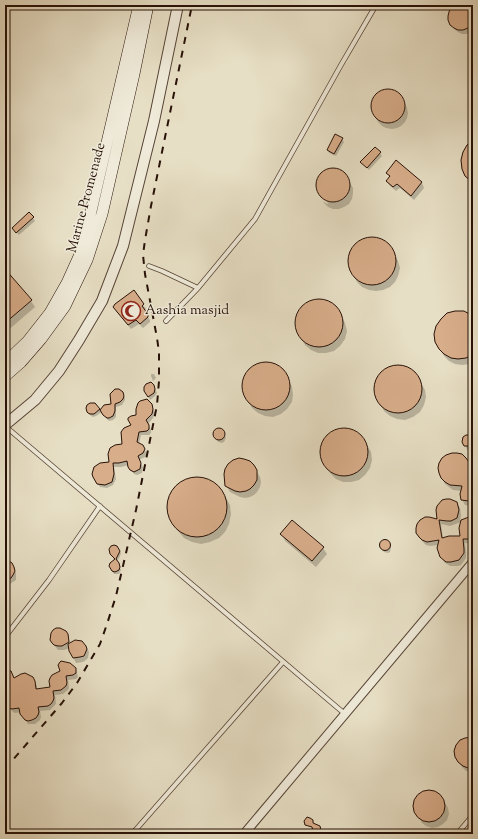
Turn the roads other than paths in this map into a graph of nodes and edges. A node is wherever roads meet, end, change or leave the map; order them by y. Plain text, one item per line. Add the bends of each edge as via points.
1 (138, 5) edge
2 (148, 5) edge
3 (178, 5) edge
4 (376, 5) edge
5 (149, 266) dead end
6 (198, 288) junction
7 (166, 321) dead end
8 (5, 363) edge
9 (5, 376) edge
10 (5, 425) edge
11 (100, 506) junction
12 (473, 562) edge
13 (5, 637) edge
14 (283, 662) junction
15 (345, 714) junction
16 (473, 815) edge
17 (132, 834) edge
18 (244, 834) edge
19 (457, 834) edge

1 - 8 main road, Marine Promenade via 82,250 50,313 28,341
2 - 9 main road, Marine Promenade via 102,214 87,260 64,306 41,339
3 - 10 street via 154,121 125,239 102,301 59,372 35,400
4 - 6 lane via 255,218
5 - 6 lane
6 - 7 lane
10 - 11 lane
11 - 13 lane via 49,580
11 - 14 lane
12 - 15 street
14 - 15 lane
14 - 17 lane
15 - 18 street
16 - 19 lane

